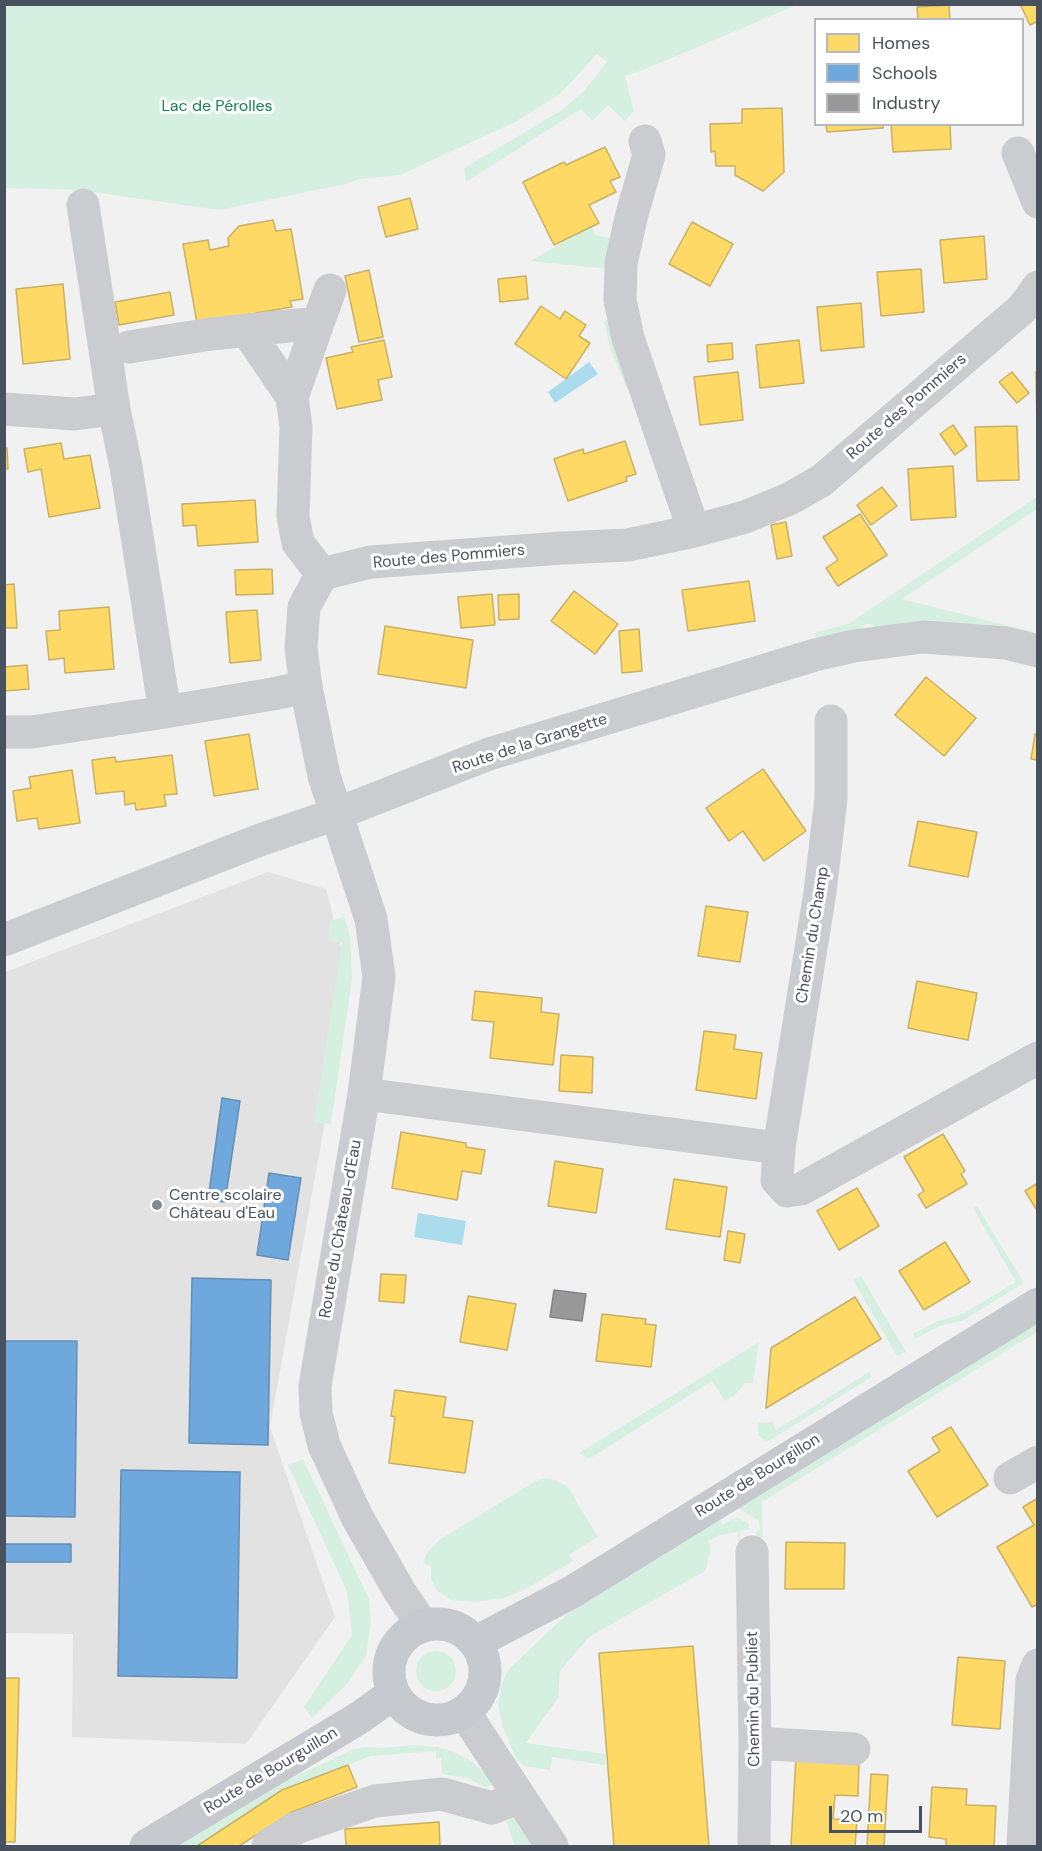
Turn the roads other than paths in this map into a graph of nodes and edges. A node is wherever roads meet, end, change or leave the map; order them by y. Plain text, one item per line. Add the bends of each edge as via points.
1 (645, 141) dead end
2 (1018, 153) dead end
3 (1038, 202) edge
4 (83, 206) dead end
5 (1038, 287) edge
6 (330, 290) dead end
7 (318, 323) junction
8 (247, 331) junction
9 (129, 347) dead end
10 (292, 397) junction
11 (4, 409) edge
12 (114, 409) junction
13 (694, 531) junction
14 (322, 573) junction
15 (1038, 651) edge
16 (306, 687) junction
17 (165, 712) junction
18 (831, 722) dead end
19 (4, 732) edge
20 (336, 814) junction
21 (4, 940) edge
22 (1038, 1058) edge
23 (364, 1094) junction
24 (779, 1148) junction
25 (1038, 1304) edge
26 (1038, 1462) edge
27 (1010, 1478) dead end
28 (752, 1552) dead end
29 (423, 1626) junction
30 (476, 1642) junction
31 (1038, 1665) edge
32 (394, 1693) junction
33 (464, 1712) junction
34 (755, 1743) junction
35 (854, 1749) dead end
36 (519, 1797) junction
37 (146, 1846) edge
38 (268, 1846) edge
39 (552, 1846) edge
40 (754, 1846) edge
41 (1023, 1846) edge

1 - 13 street via 649,155 621,263 620,300 628,338
2 - 3 street
4 - 12 street
5 - 13 street, Route des Pommiers via 1023,308 821,482 745,517
6 - 7 street
7 - 8 street
7 - 10 street
8 - 9 street
8 - 10 street
10 - 14 street via 296,427 293,516 298,543
11 - 12 street via 75,414
12 - 17 street
13 - 14 street, Route des Pommiers via 628,545 371,562
14 - 16 street via 304,606 301,648
15 - 20 street, Route de la Grangette via 1006,643 923,637 854,645 489,754
16 - 17 street
16 - 20 street
17 - 19 street via 32,732
18 - 24 street, Chemin du Champ via 831,800 820,892
20 - 21 street, Route de la Grangette
20 - 23 street, Route du Château-d'Eau via 371,918 380,977
22 - 24 street, Chemin du Champ via 801,1190 787,1191 777,1180
23 - 24 street
23 - 29 street, Route du Château-d'Eau via 315,1386 316,1413 324,1445 357,1517
25 - 30 main road, Route de Bourgillon via 572,1592
26 - 27 street
28 - 34 street, Chemin du Publiet
29 - 30 main road via 452,1626
29 - 32 main road via 407,1634 394,1650 390,1664
30 - 33 main road via 486,1667 484,1683 476,1702
31 - 41 street via 1032,1680
32 - 33 main road via 405,1708 431,1720
32 - 37 main road, Route de Bourguillon via 360,1718
33 - 36 street
34 - 35 street
34 - 40 street, Chemin du Publiet
36 - 38 street via 492,1808 442,1794 375,1801 296,1828
36 - 39 street

